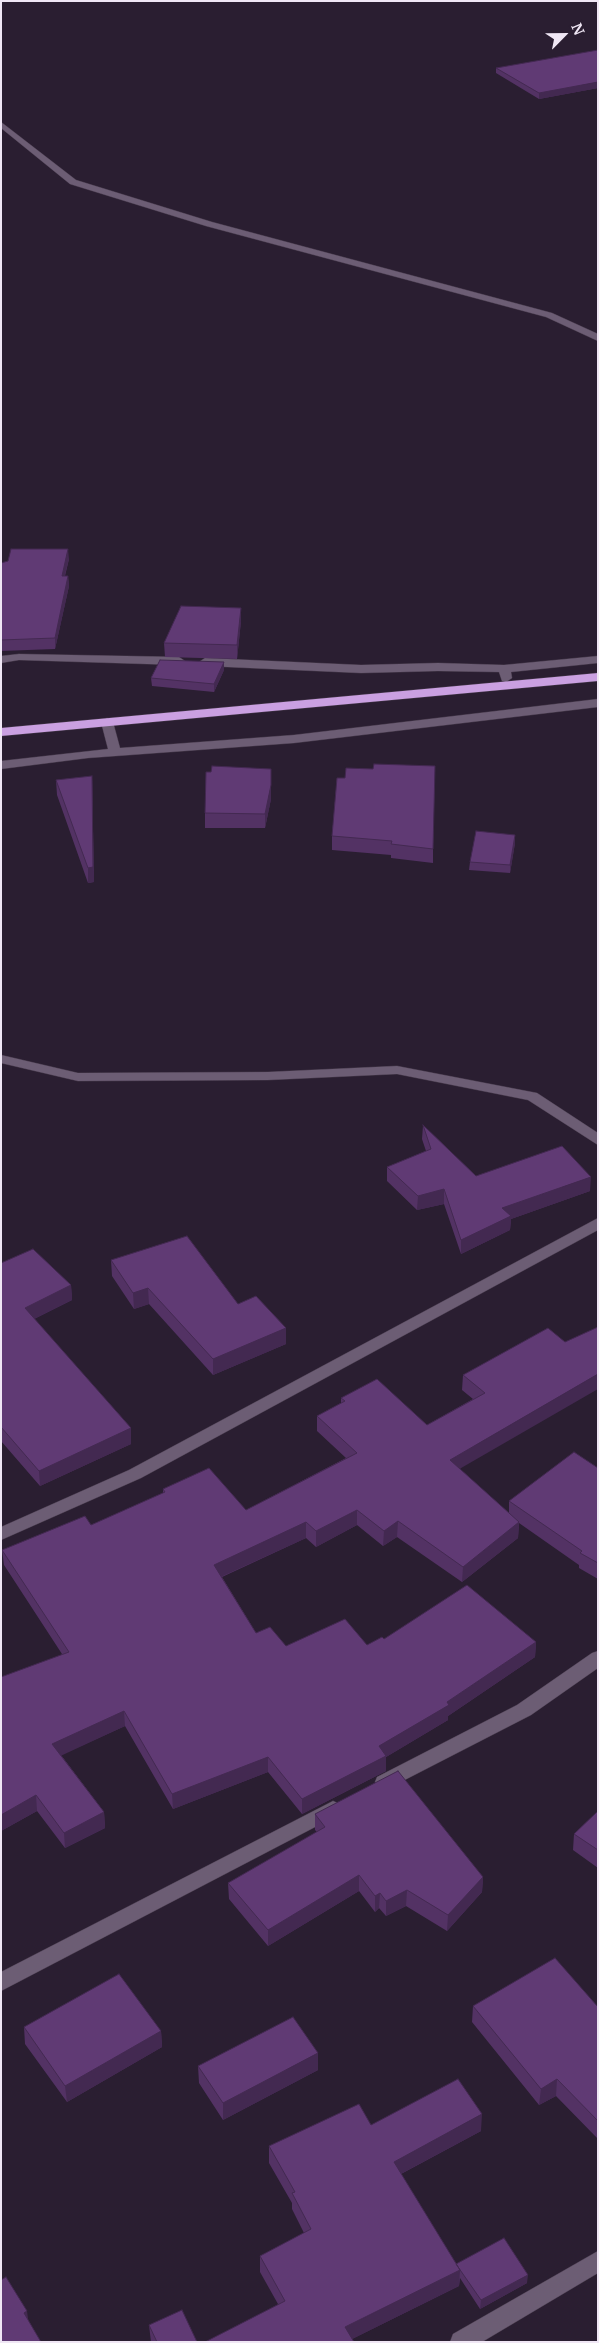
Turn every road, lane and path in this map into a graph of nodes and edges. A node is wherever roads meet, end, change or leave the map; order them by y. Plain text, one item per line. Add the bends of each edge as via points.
1 (1, 124) edge
2 (598, 338) edge
3 (598, 659) edge
4 (1, 660) edge
5 (504, 669) junction
6 (598, 677) edge
7 (508, 686) junction
8 (598, 703) edge
9 (107, 722) junction
10 (1, 732) edge
11 (115, 752) junction
12 (1, 765) edge
13 (1, 1059) edge
14 (598, 1140) edge
15 (598, 1223) edge
16 (1, 1534) edge
17 (598, 1658) edge
18 (364, 1793) edge
19 (347, 1802) edge
20 (1, 1982) edge
21 (598, 2261) edge
22 (461, 2342) edge

1 - 2 street via 73,182 209,224 549,315
3 - 5 street
4 - 5 street via 19,657 361,669
5 - 7 street
6 - 7 highway
7 - 9 highway
8 - 11 street via 294,739
9 - 10 highway
9 - 11 street
11 - 12 street
13 - 14 street via 78,1077 268,1076 397,1070 532,1096
15 - 16 street via 135,1474
17 - 18 street via 524,1710
19 - 20 street
21 - 22 street

